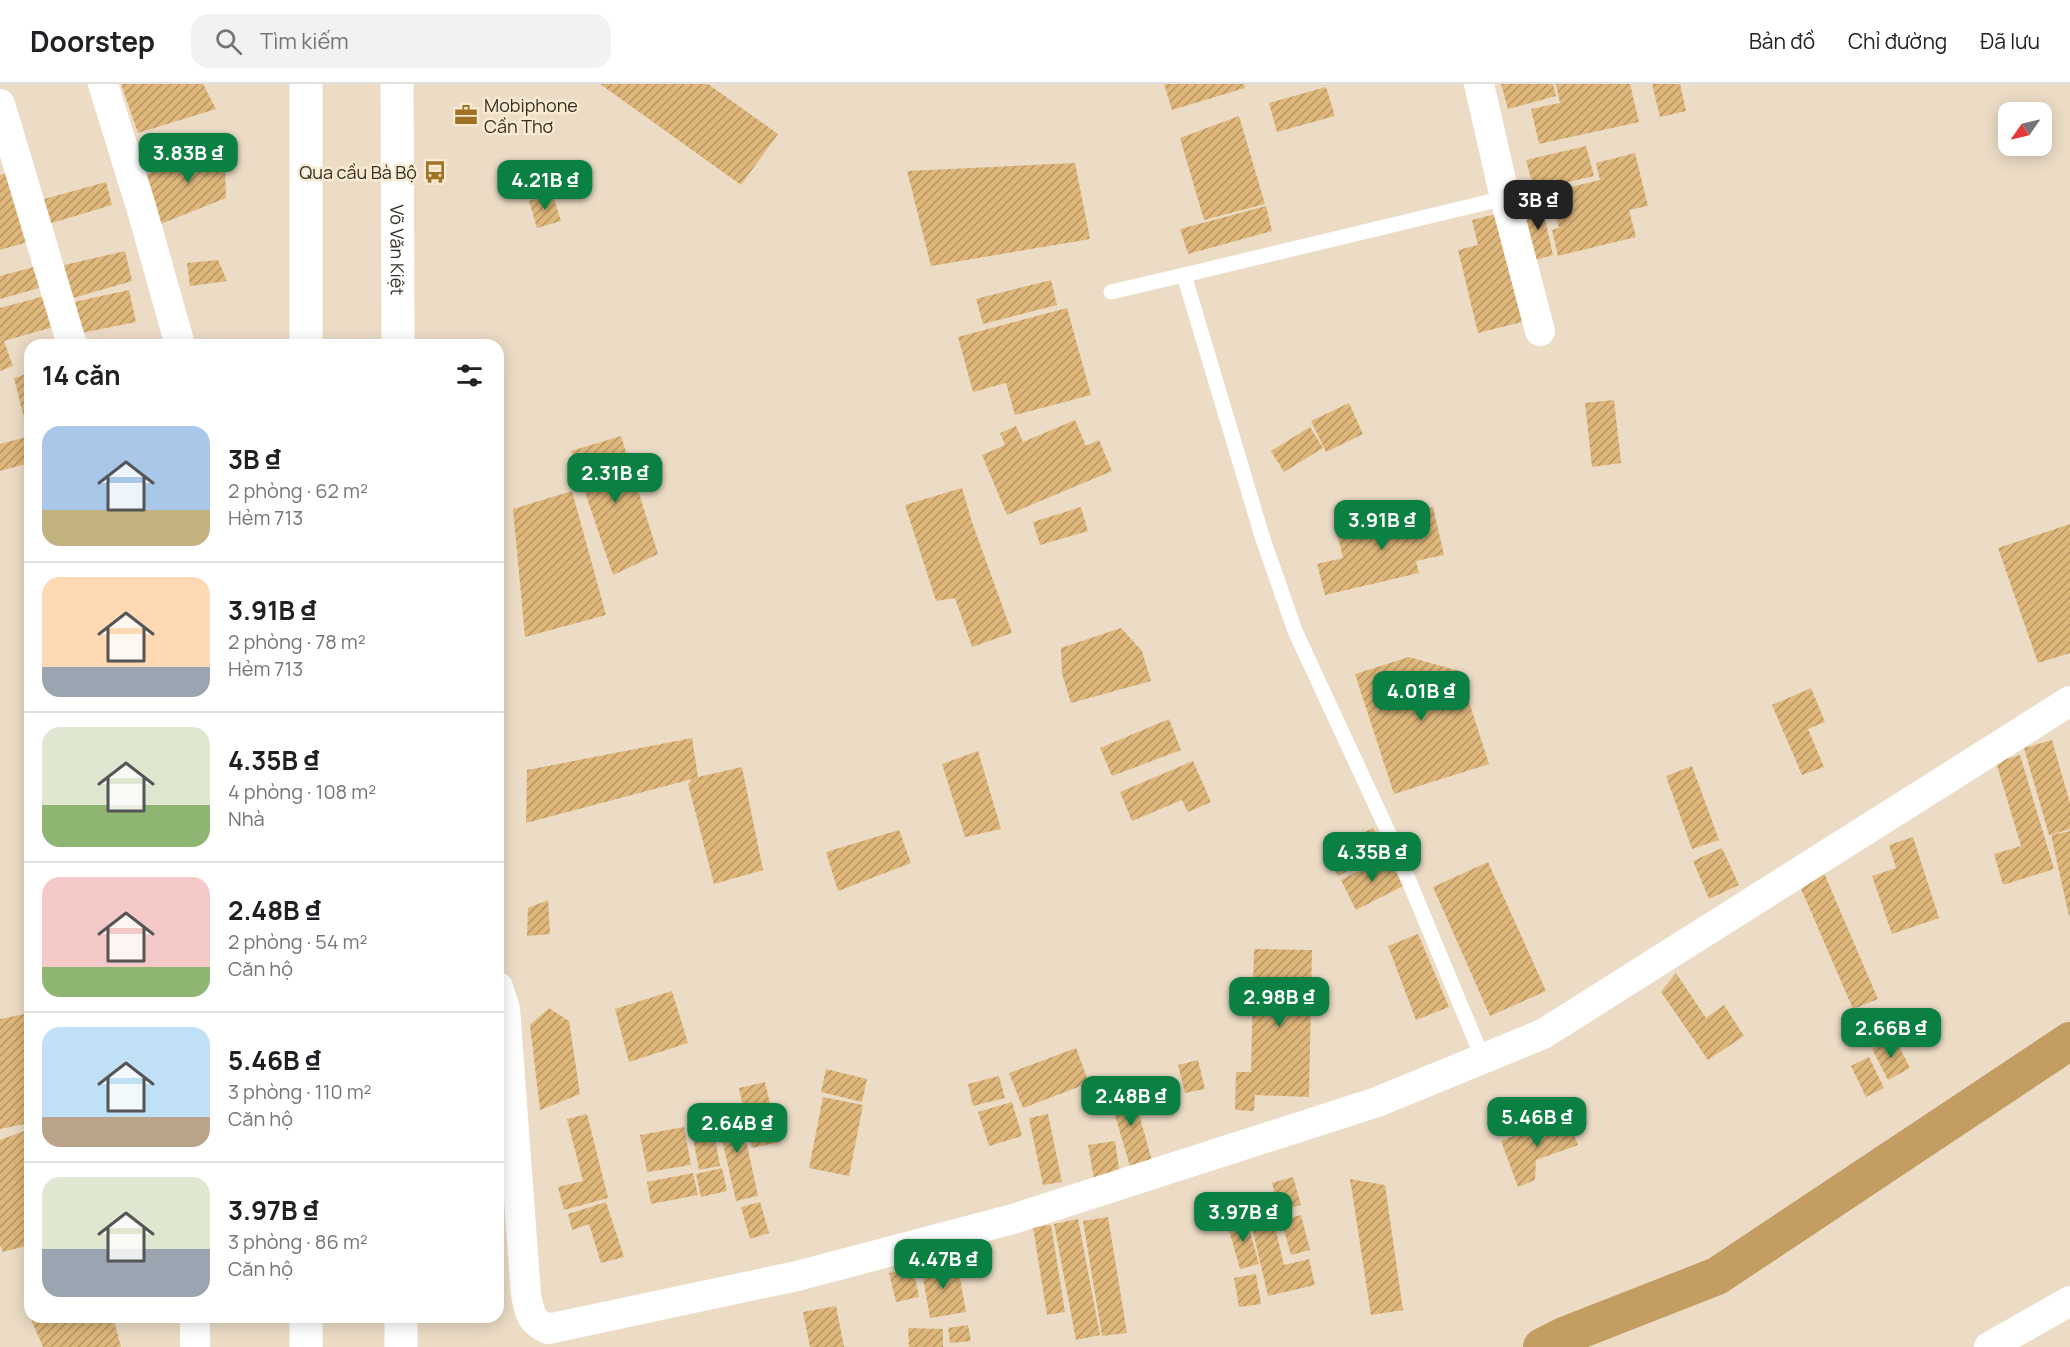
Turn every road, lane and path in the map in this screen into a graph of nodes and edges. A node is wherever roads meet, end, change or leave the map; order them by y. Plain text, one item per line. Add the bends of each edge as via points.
1 (103, 84) edge
2 (306, 84) edge
3 (397, 84) edge
4 (1479, 84) edge
5 (0, 104) edge
6 (1505, 198) junction
7 (1181, 276) junction
8 (1111, 292) dead end
9 (1540, 332) dead end
10 (70, 339) edge
11 (178, 339) edge
12 (306, 339) edge
13 (398, 339) edge
14 (2070, 701) edge
15 (504, 1004) edge
16 (1483, 1059) junction
17 (2070, 1301) edge
18 (195, 1323) edge
19 (306, 1323) edge
20 (401, 1323) edge
21 (195, 1347) edge
22 (306, 1347) edge
23 (401, 1347) edge
24 (1989, 1347) edge

1 - 11 street
2 - 12 main road
3 - 13 main road, Võ Văn Kiệt
4 - 6 street
5 - 10 street
6 - 7 lane
6 - 9 street
7 - 8 lane
7 - 16 lane via 1295,631 1392,838
14 - 16 street via 1543,1034
15 - 16 street via 525,1295 531,1316 548,1329 797,1276 1013,1219 1377,1102
17 - 24 street
18 - 21 street
19 - 22 main road
20 - 23 main road

